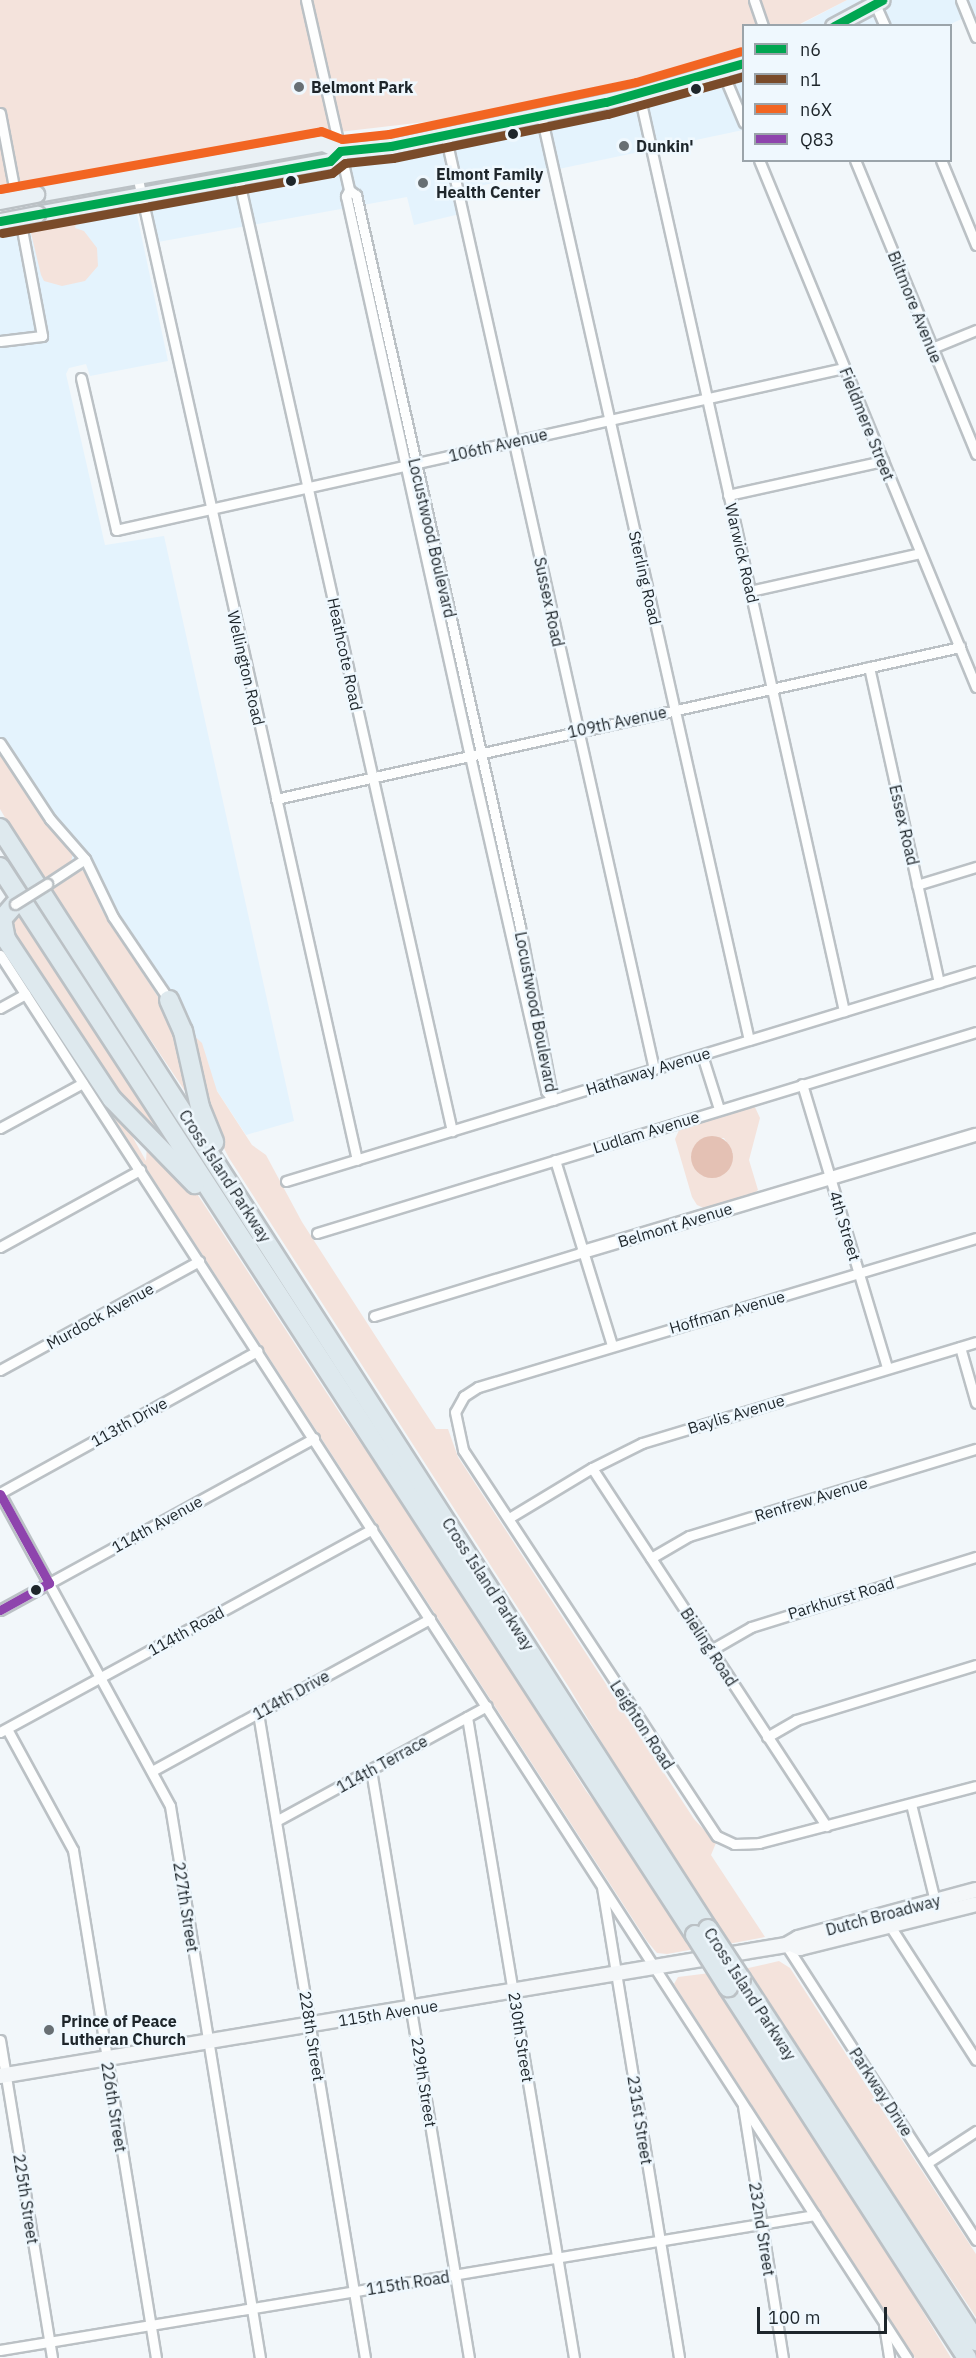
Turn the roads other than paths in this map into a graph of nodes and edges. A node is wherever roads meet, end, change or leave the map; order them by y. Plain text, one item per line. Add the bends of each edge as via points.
1 (306, 0) edge
2 (754, 0) edge
3 (961, 0) edge
4 (879, 2) edge
5 (762, 24) edge
6 (837, 24) edge
7 (884, 24) edge
8 (976, 37) edge
9 (742, 64) edge
10 (722, 71) junction
11 (639, 94) junction
12 (0, 113) edge
13 (541, 115) junction
14 (742, 118) edge
15 (445, 134) junction
16 (340, 151) junction
17 (760, 162) edge
18 (856, 162) edge
19 (942, 162) edge
20 (137, 175) junction
21 (238, 177) junction
22 (141, 194) junction
23 (0, 201) edge
24 (0, 221) edge
25 (976, 245) edge
26 (976, 330) edge
27 (0, 341) edge
28 (932, 348) junction
29 (844, 368) junction
30 (81, 378) dead end
31 (707, 398) junction
32 (610, 419) junction
33 (514, 442) junction
34 (976, 454) edge
35 (883, 461) junction
36 (410, 464) junction
37 (309, 487) junction
38 (728, 495) junction
39 (209, 509) junction
40 (921, 553) junction
41 (750, 591) junction
42 (443, 609) junction
43 (960, 647) junction
44 (869, 667) junction
45 (976, 687) edge
46 (772, 688) junction
47 (674, 710) junction
48 (578, 730) junction
49 (0, 743) edge
50 (480, 754) junction
51 (470, 756) junction
52 (372, 777) junction
53 (276, 799) junction
54 (0, 828) edge
55 (85, 859) junction
56 (0, 867) edge
57 (976, 867) edge
58 (917, 885) junction
59 (8, 906) edge
60 (520, 927) junction
61 (509, 930) junction
62 (1, 960) edge
63 (976, 971) edge
64 (939, 982) junction
65 (25, 994) junction
66 (169, 999) joint
67 (0, 1008) edge
68 (844, 1011) junction
69 (976, 1032) edge
70 (749, 1040) junction
71 (702, 1055) junction
72 (654, 1069) junction
73 (83, 1083) junction
74 (802, 1084) junction
75 (553, 1100) junction
76 (719, 1109) junction
77 (0, 1128) edge
78 (452, 1131) junction
79 (976, 1135) edge
80 (357, 1160) junction
81 (555, 1160) junction
82 (140, 1170) junction
83 (830, 1178) junction
84 (286, 1181) dead end
85 (254, 1221) junction
86 (233, 1227) junction
87 (317, 1233) dead end
88 (976, 1238) edge
89 (0, 1247) edge
90 (583, 1252) junction
91 (200, 1261) junction
92 (859, 1273) junction
93 (374, 1316) dead end
94 (976, 1342) edge
95 (612, 1345) junction
96 (960, 1347) junction
97 (257, 1352) junction
98 (887, 1368) junction
99 (0, 1370) edge
100 (478, 1387) joint
101 (976, 1404) edge
102 (314, 1438) junction
103 (976, 1449) edge
104 (592, 1468) junction
105 (0, 1493) edge
106 (509, 1518) junction
107 (372, 1529) junction
108 (976, 1557) edge
109 (651, 1558) junction
110 (49, 1583) junction
111 (0, 1610) edge
112 (430, 1619) junction
113 (711, 1650) junction
114 (976, 1665) edge
115 (101, 1677) junction
116 (487, 1706) junction
117 (258, 1713) junction
118 (467, 1717) junction
119 (3, 1730) edge
120 (767, 1737) junction
121 (371, 1770) junction
122 (152, 1771) junction
123 (976, 1786) edge
124 (911, 1804) junction
125 (276, 1821) junction
126 (826, 1826) junction
127 (601, 1882) junction
128 (976, 1890) edge
129 (976, 1904) edge
130 (937, 1907) junction
131 (888, 1920) junction
132 (702, 1932) junction
133 (784, 1945) junction
134 (657, 1968) junction
135 (616, 1976) junction
136 (735, 1983) junction
137 (514, 1992) junction
138 (412, 2009) junction
139 (310, 2025) junction
140 (0, 2040) edge
141 (208, 2042) junction
142 (106, 2059) junction
143 (976, 2060) edge
144 (3, 2076) edge
145 (741, 2100) junction
146 (976, 2131) edge
147 (927, 2163) junction
148 (815, 2215) junction
149 (761, 2224) junction
150 (976, 2240) edge
151 (659, 2241) junction
152 (557, 2258) junction
153 (912, 2273) junction
154 (456, 2275) junction
155 (354, 2292) junction
156 (252, 2309) junction
157 (883, 2320) junction
158 (150, 2325) junction
159 (976, 2340) edge
160 (49, 2342) junction
161 (0, 2350) edge
162 (52, 2358) edge
163 (156, 2358) edge
164 (260, 2358) edge
165 (365, 2358) edge
166 (470, 2358) edge
167 (574, 2358) edge
168 (679, 2358) edge
169 (783, 2358) edge
170 (889, 2358) edge
171 (908, 2358) edge
172 (957, 2358) edge
173 (967, 2358) edge

1 - 16 street, Locustwood Boulevard
2 - 5 street
3 - 8 street
4 - 6 main road
4 - 7 street
9 - 10 main road
10 - 11 main road
10 - 14 street
11 - 13 main road
11 - 31 street, Warwick Road
12 - 27 street via 42,336
13 - 15 main road
13 - 32 street, Sterling Road
15 - 16 main road via 392,146
15 - 33 street, Sussex Road
16 - 20 main road via 323,143
16 - 21 main road via 330,161
16 - 36 street, Locustwood Boulevard via 350,190 346,196
17 - 29 street, Fieldmere Street
18 - 28 street, Biltmore Avenue
19 - 25 street
20 - 22 street, Wellington Road
20 - 23 main road, bridge
21 - 22 main road
21 - 37 street, Heathcote Road
22 - 24 main road, bridge
22 - 39 street, Wellington Road
26 - 28 street
28 - 34 street, Biltmore Avenue
29 - 31 street, 106th Avenue
29 - 35 street, Fieldmere Street
30 - 39 street, 106th Avenue via 116,530
31 - 32 street, 106th Avenue
31 - 38 street, Warwick Road
32 - 33 street, 106th Avenue
32 - 47 street, Sterling Road
33 - 36 street, 106th Avenue
33 - 48 street, Sussex Road
35 - 38 street
35 - 40 street, Fieldmere Street
36 - 37 street, 106th Avenue
36 - 42 street, Locustwood Boulevard
37 - 39 street, 106th Avenue
37 - 52 street, Heathcote Road
38 - 41 street, Warwick Road
39 - 53 street, Wellington Road
40 - 41 street
40 - 43 street, Fieldmere Street
41 - 46 street, Warwick Road
42 - 50 street, Locustwood Boulevard
42 - 51 street, Locustwood Boulevard
43 - 44 street, 109th Avenue
43 - 45 street, Fieldmere Street
44 - 46 street, 109th Avenue
44 - 58 street, Essex Road
46 - 47 street, 109th Avenue
46 - 68 street, Warwick Road
47 - 48 street, 109th Avenue
47 - 70 street, Sterling Road
48 - 50 street, 109th Avenue
48 - 72 street, Sussex Road
49 - 55 street via 50,819
50 - 51 street, 109th Avenue
50 - 60 street, Locustwood Boulevard
51 - 52 street, 109th Avenue
51 - 61 street, Locustwood Boulevard
52 - 53 street, 109th Avenue
52 - 78 street, Heathcote Road
53 - 80 street, Wellington Road
54 - 85 highway, Cross Island Parkway
55 - 59 street, bridge
55 - 66 street via 113,917
56 - 86 highway, Cross Island Parkway
57 - 58 street
58 - 64 street, Essex Road
59 - 86 highway via 2,919 4,936 99,1081 127,1117 166,1152
60 - 61 street
60 - 75 street, Locustwood Boulevard
61 - 75 street, Locustwood Boulevard via 546,1091
62 - 65 street
63 - 64 street, Hathaway Avenue
64 - 68 street, Hathaway Avenue
65 - 67 street
65 - 73 street
66 - 85 highway via 183,1031 206,1125
68 - 70 street, Hathaway Avenue
69 - 74 street, Ludlam Avenue
70 - 71 street, Hathaway Avenue
71 - 72 street, Hathaway Avenue
71 - 76 street
72 - 75 street, Hathaway Avenue
73 - 77 street
73 - 82 street
74 - 76 street, Ludlam Avenue
74 - 83 street, 4th Street
75 - 78 street, Hathaway Avenue
76 - 81 street, Ludlam Avenue
78 - 80 street, Hathaway Avenue
79 - 83 street, Belmont Avenue
80 - 84 street, Hathaway Avenue
81 - 87 street, Ludlam Avenue
81 - 90 street
82 - 89 street
82 - 91 street
83 - 90 street, Belmont Avenue
83 - 92 street, 4th Street
85 - 132 highway, Cross Island Parkway
86 - 132 highway, Cross Island Parkway
88 - 92 street, Hoffman Avenue
90 - 93 street, Belmont Avenue
90 - 95 street
91 - 97 street
91 - 99 street, Murdock Avenue
92 - 95 street, Hoffman Avenue
92 - 98 street, 4th Street
94 - 96 street, Baylis Avenue
95 - 100 street, Hoffman Avenue
96 - 98 street, Baylis Avenue
96 - 101 street
97 - 102 street
97 - 105 street, 113th Drive
98 - 104 street, Baylis Avenue via 642,1443
100 - 106 street, Leighton Road via 465,1396 455,1412 456,1428 463,1450
102 - 107 street
102 - 110 street, 114th Avenue
103 - 109 street, Renfrew Avenue via 689,1536
104 - 106 street, Baylis Avenue
104 - 109 street, Bieling Road
105 - 110 street, 227th Street
106 - 126 street, Leighton Road via 717,1836 747,1845
107 - 112 street
107 - 115 street, 114th Road
108 - 113 street, Parkhurst Road via 751,1627
109 - 113 street, Bieling Road
110 - 111 street, 114th Avenue
110 - 115 street, 227th Street
112 - 116 street
112 - 117 street, 114th Drive
113 - 120 street, Bieling Road
114 - 120 street via 796,1720
115 - 119 street, 114th Road
115 - 122 street, 227th Street
116 - 118 street, 114th Terrace
116 - 127 street
117 - 122 street, 114th Drive
117 - 125 street, 228th Street
118 - 121 street, 114th Terrace
118 - 137 street, 230th Street
119 - 142 street, 226th Street via 73,1850
120 - 126 street, Bieling Road
121 - 125 street, 114th Terrace
121 - 138 street, 229th Street
122 - 141 street, 227th Street via 170,1806
123 - 124 street, Leighton Road
124 - 126 street, Leighton Road
124 - 130 street
125 - 139 street, 228th Street
127 - 134 street
127 - 135 street, 231st Street
128 - 130 main road, Dutch Broadway
129 - 130 main road, Dutch Broadway
130 - 131 main road, Dutch Broadway
131 - 133 main road, Dutch Broadway via 800,1948
131 - 143 street
132 - 136 highway, Cross Island Parkway, bridge
133 - 134 main road, 115th Avenue
133 - 147 street, Parkway Drive
134 - 135 main road, 115th Avenue
134 - 145 street
135 - 137 main road, 115th Avenue
135 - 151 street, 231st Street
136 - 153 highway, Cross Island Parkway
136 - 159 highway, Cross Island Parkway
137 - 138 main road, 115th Avenue
137 - 152 street, 230th Street
138 - 139 main road, 115th Avenue
138 - 154 street, 229th Street
139 - 141 main road, 115th Avenue
139 - 155 street, 228th Street
140 - 144 street, 225th Street
141 - 142 main road, 115th Avenue
141 - 156 street, 227th Street
142 - 144 main road, 115th Avenue
142 - 158 street, 226th Street
144 - 160 street, 225th Street
145 - 148 street
145 - 149 street, 232nd Street
146 - 147 street
147 - 150 street, Parkway Drive
148 - 149 street, 115th Road
148 - 157 street
149 - 151 street, 115th Road
149 - 169 street, 232nd Street
151 - 152 street, 115th Road
151 - 168 street, 231st Street
152 - 154 street, 115th Road
152 - 167 street, 230th Street
153 - 172 highway
153 - 173 highway, Cross Island Parkway
154 - 155 street, 115th Road
154 - 166 street, 229th Street
155 - 156 street, 115th Road
155 - 165 street, 228th Street
156 - 158 street, 115th Road
156 - 164 street, 227th Street
157 - 170 street
157 - 171 street
158 - 160 street, 115th Road
158 - 163 street, 226th Street
160 - 161 street, 115th Road
160 - 162 street, 225th Street

